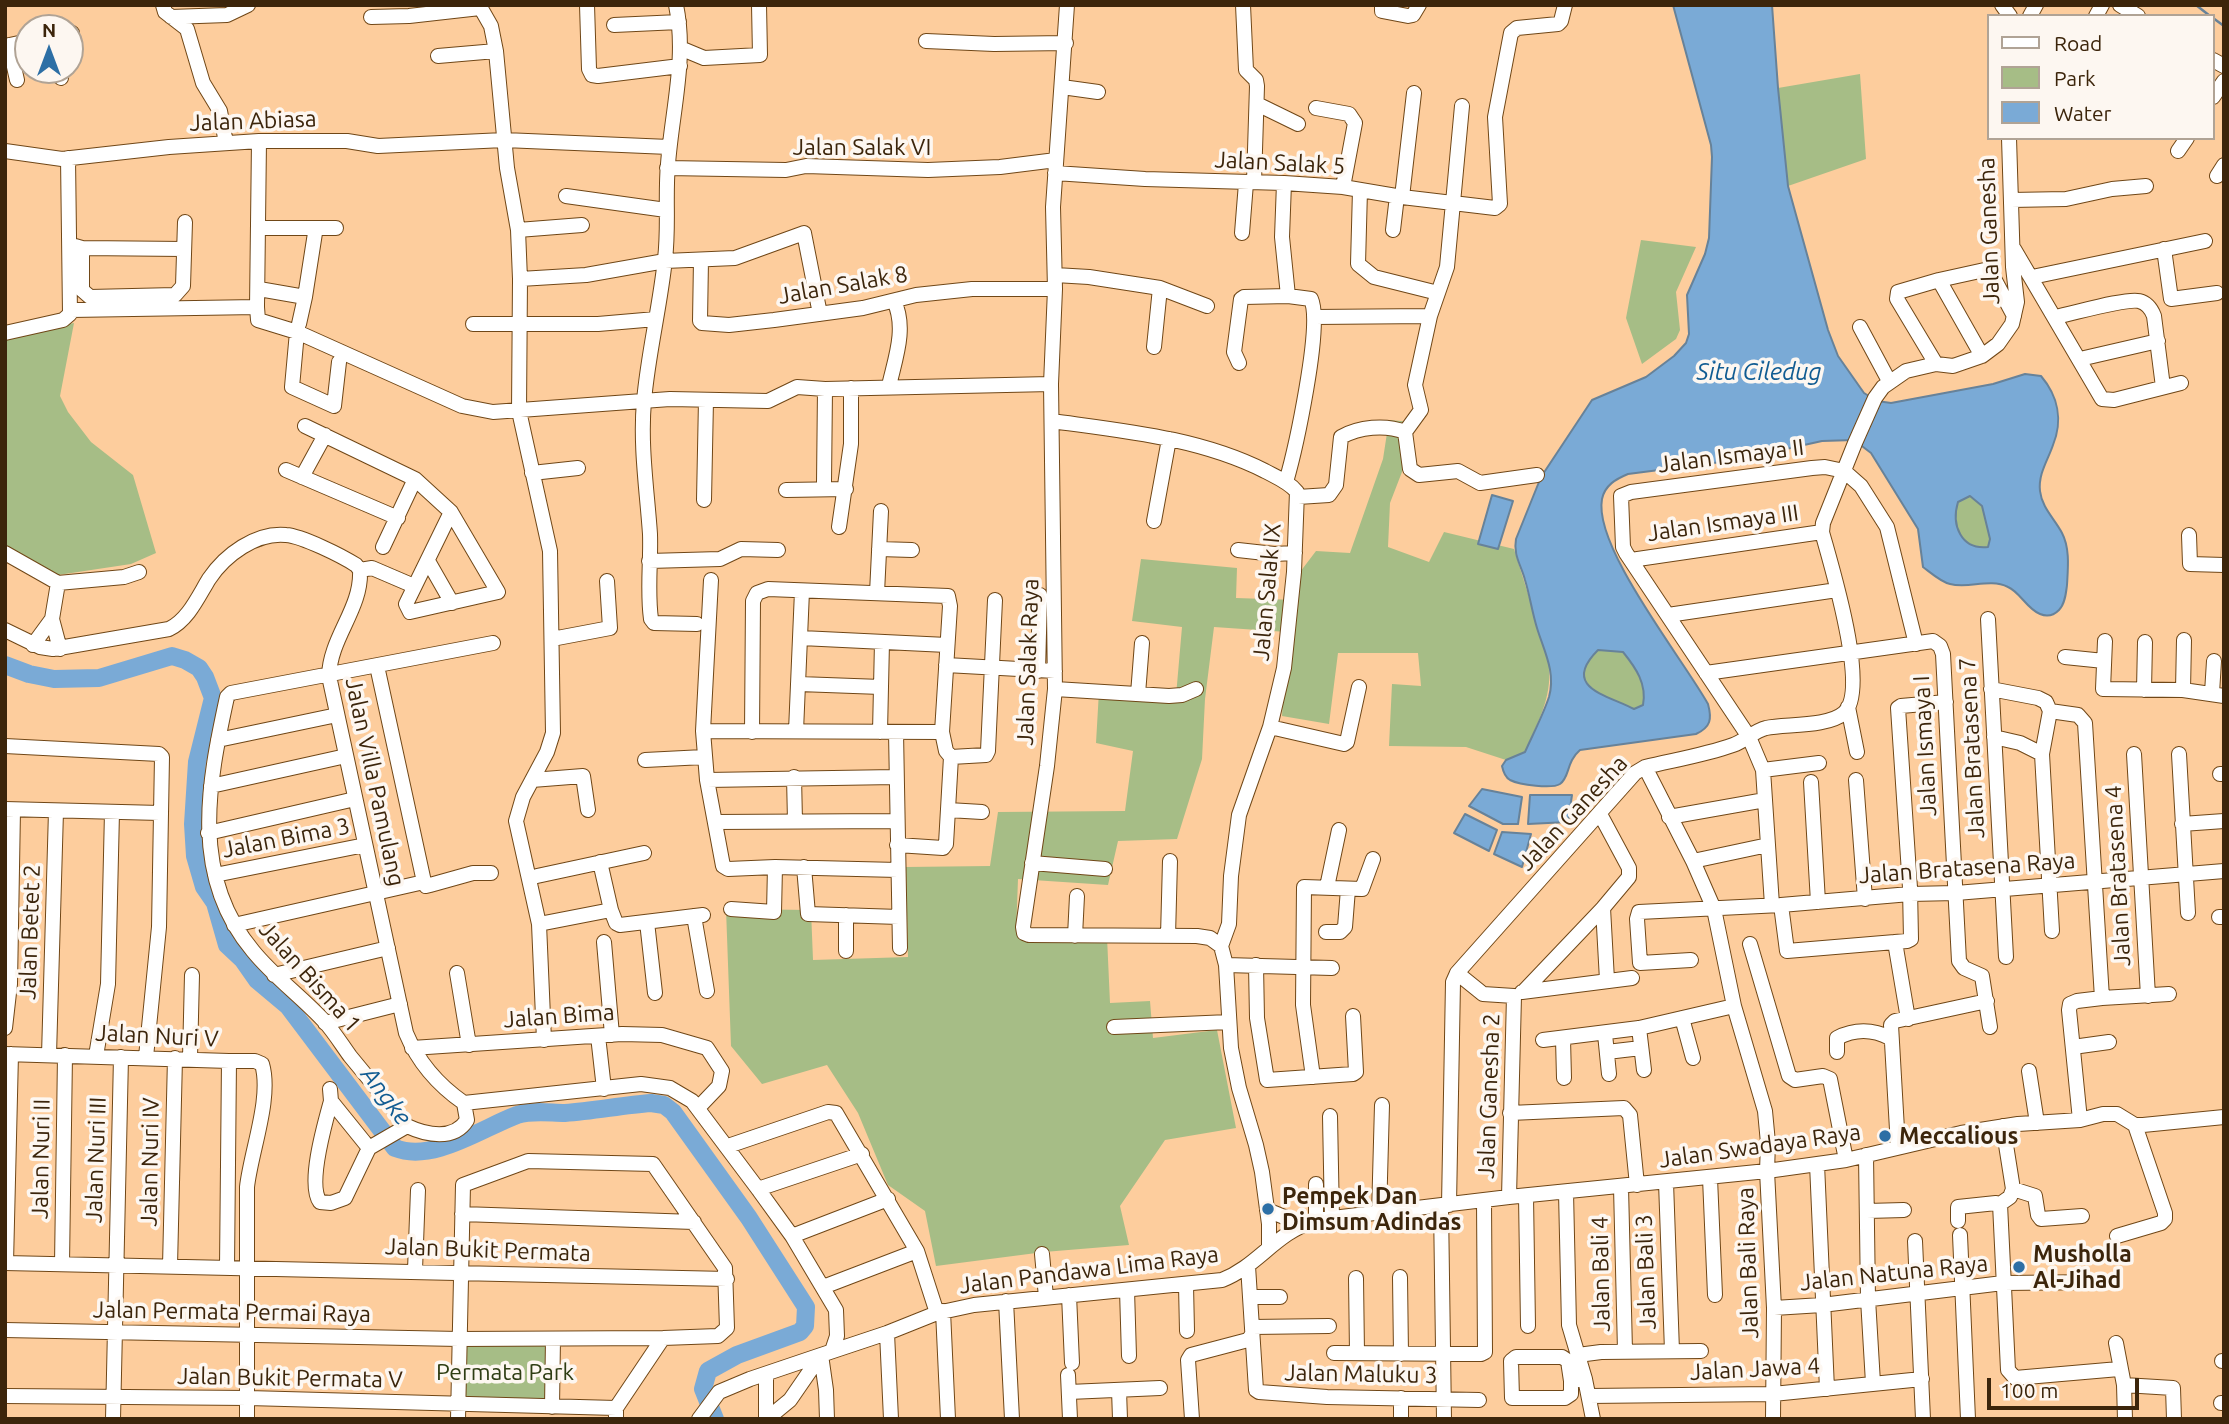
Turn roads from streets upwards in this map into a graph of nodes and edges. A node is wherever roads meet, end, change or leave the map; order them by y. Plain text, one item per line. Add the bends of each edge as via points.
1 (248, 5) edge
2 (586, 5) edge
3 (676, 5) edge
4 (759, 5) edge
5 (1067, 5) edge
6 (1243, 5) edge
7 (1382, 5) edge
8 (1419, 5) edge
9 (1565, 5) edge
10 (480, 7) edge
11 (167, 11) edge
12 (371, 17) dead end
13 (680, 22) junction
14 (614, 25) dead end
15 (926, 41) dead end
16 (1066, 43) junction
17 (7, 46) edge
18 (680, 48) junction
19 (496, 51) junction
20 (438, 56) dead end
21 (680, 66) junction
22 (14, 70) edge
23 (1062, 88) junction
24 (1098, 92) dead end
25 (1414, 93) dead end
26 (1257, 104) junction
27 (1462, 106) dead end
28 (1316, 108) dead end
29 (1298, 124) dead end
30 (504, 140) junction
31 (2009, 140) edge
32 (2186, 140) edge
33 (259, 141) junction
34 (226, 143) junction
35 (669, 148) junction
36 (5, 151) edge
37 (2178, 152) dead end
38 (68, 158) junction
39 (1055, 166) junction
40 (667, 168) junction
41 (1250, 182) junction
42 (1284, 183) junction
43 (2146, 186) dead end
44 (1343, 187) junction
45 (1360, 190) junction
46 (566, 197) dead end
47 (1399, 197) junction
48 (2011, 200) junction
49 (1455, 203) junction
50 (666, 210) junction
51 (185, 222) dead end
52 (582, 225) dead end
53 (336, 228) dead end
54 (262, 230) junction
55 (518, 230) junction
56 (1393, 230) dead end
57 (315, 233) dead end
58 (1242, 233) dead end
59 (2205, 241) dead end
60 (76, 244) junction
61 (184, 249) junction
62 (2014, 249) junction
63 (2164, 249) junction
64 (701, 260) junction
65 (665, 261) junction
66 (2013, 267) junction
67 (1989, 269) junction
68 (2032, 277) junction
69 (520, 279) junction
70 (1939, 280) junction
71 (1055, 282) junction
72 (1160, 288) junction
73 (262, 289) junction
74 (1438, 293) junction
75 (2217, 293) dead end
76 (1287, 296) junction
77 (304, 297) junction
78 (894, 301) junction
79 (257, 306) junction
80 (1207, 306) dead end
81 (71, 310) junction
82 (820, 314) junction
83 (1430, 316) junction
84 (2014, 316) junction
85 (1314, 317) junction
86 (2055, 317) junction
87 (656, 319) junction
88 (473, 324) dead end
89 (520, 325) junction
90 (1860, 327) dead end
91 (298, 328) junction
92 (5, 334) edge
93 (2158, 341) junction
94 (1154, 347) dead end
95 (1982, 356) junction
96 (2080, 359) junction
97 (339, 362) dead end
98 (1239, 363) dead end
99 (1936, 364) junction
100 (1889, 381) junction
101 (2182, 383) dead end
102 (1051, 384) junction
103 (889, 386) junction
104 (2163, 387) junction
105 (851, 388) junction
106 (825, 389) junction
107 (706, 400) junction
108 (644, 401) junction
109 (519, 411) junction
110 (1052, 421) junction
111 (305, 426) dead end
112 (1405, 432) junction
113 (325, 436) junction
114 (1169, 439) junction
115 (579, 468) dead end
116 (286, 470) dead end
117 (1844, 471) junction
118 (532, 473) junction
119 (1536, 475) dead end
120 (302, 477) junction
121 (415, 479) junction
122 (1286, 482) junction
123 (824, 483) dead end
124 (846, 489) junction
125 (786, 490) dead end
126 (1298, 497) junction
127 (704, 500) dead end
128 (881, 511) dead end
129 (451, 512) junction
130 (398, 518) junction
131 (1154, 522) dead end
132 (839, 527) dead end
133 (1822, 532) junction
134 (2189, 535) dead end
135 (383, 547) dead end
136 (879, 549) junction
137 (778, 550) dead end
138 (912, 550) dead end
139 (1238, 550) dead end
140 (1295, 552) junction
141 (5, 553) edge
142 (1631, 560) junction
143 (428, 561) junction
144 (649, 561) junction
145 (2224, 565) edge
146 (360, 570) junction
147 (139, 572) dead end
148 (711, 580) dead end
149 (607, 581) dead end
150 (58, 583) junction
151 (414, 586) junction
152 (1837, 590) junction
153 (802, 591) junction
154 (877, 593) junction
155 (1040, 594) dead end
156 (995, 600) dead end
157 (452, 603) junction
158 (1668, 615) junction
159 (52, 619) junction
160 (1988, 619) dead end
161 (697, 624) dead end
162 (5, 630) edge
163 (801, 638) junction
164 (552, 639) junction
165 (2184, 640) dead end
166 (2105, 641) dead end
167 (883, 642) junction
168 (2145, 642) dead end
169 (494, 643) dead end
170 (1142, 643) dead end
171 (1916, 644) junction
172 (33, 645) junction
173 (947, 645) junction
174 (60, 649) junction
175 (1851, 653) junction
176 (2064, 657) dead end
177 (2104, 661) junction
178 (2214, 661) dead end
179 (946, 665) junction
180 (376, 666) junction
181 (992, 669) junction
182 (1038, 671) junction
183 (1055, 671) junction
184 (1706, 673) junction
185 (329, 676) junction
186 (799, 684) junction
187 (881, 687) junction
188 (1359, 687) dead end
189 (1055, 689) junction
190 (1196, 689) dead end
191 (1991, 689) junction
192 (2144, 690) junction
193 (2183, 690) junction
194 (1138, 694) junction
195 (2218, 695) edge
196 (1946, 702) junction
197 (1849, 707) junction
198 (2050, 711) junction
199 (337, 715) junction
200 (1270, 727) junction
201 (703, 731) junction
202 (796, 731) junction
203 (752, 732) junction
204 (880, 732) junction
205 (896, 732) junction
206 (942, 732) junction
207 (1749, 737) junction
208 (1994, 737) junction
209 (218, 740) junction
210 (5, 746) edge
211 (1857, 752) dead end
212 (2042, 754) junction
213 (2134, 754) dead end
214 (2179, 754) dead end
215 (346, 756) junction
216 (704, 757) junction
217 (951, 757) junction
218 (645, 760) dead end
219 (1819, 763) dead end
220 (1645, 767) junction
221 (1763, 770) junction
222 (794, 777) junction
223 (896, 777) junction
224 (532, 780) junction
225 (707, 780) junction
226 (1856, 780) dead end
227 (1811, 782) dead end
228 (211, 786) junction
229 (355, 799) junction
230 (1765, 800) junction
231 (9, 809) edge
232 (588, 810) dead end
233 (948, 810) junction
234 (56, 811) junction
235 (112, 811) junction
236 (982, 812) dead end
237 (160, 813) junction
238 (1600, 814) junction
239 (1669, 817) junction
240 (795, 821) junction
241 (897, 821) junction
242 (2224, 821) edge
243 (715, 822) junction
244 (2182, 824) junction
245 (1339, 830) dead end
246 (208, 833) junction
247 (365, 845) junction
248 (897, 845) junction
249 (1768, 845) junction
250 (643, 853) dead end
251 (1373, 859) dead end
252 (1170, 861) dead end
253 (1693, 861) junction
254 (600, 862) junction
255 (1032, 863) junction
256 (775, 867) junction
257 (804, 867) junction
258 (1105, 869) dead end
259 (898, 870) junction
260 (2224, 871) edge
261 (491, 873) dead end
262 (2186, 874) junction
263 (215, 875) junction
264 (537, 876) dead end
265 (2140, 877) junction
266 (2094, 881) junction
267 (424, 882) junction
268 (2051, 886) junction
269 (1327, 887) junction
270 (1348, 889) junction
271 (2003, 890) junction
272 (1956, 893) junction
273 (375, 894) junction
274 (1910, 894) junction
275 (1077, 896) dead end
276 (1865, 899) junction
277 (1818, 902) junction
278 (1777, 905) junction
279 (1603, 908) junction
280 (731, 909) dead end
281 (1714, 909) junction
282 (611, 910) junction
283 (2188, 914) dead end
284 (846, 915) junction
285 (899, 917) junction
286 (647, 922) junction
287 (539, 924) junction
288 (234, 925) junction
289 (2052, 931) dead end
290 (1326, 932) dead end
291 (1075, 936) junction
292 (1168, 936) junction
293 (604, 942) dead end
294 (1895, 942) junction
295 (1750, 944) dead end
296 (1221, 946) junction
297 (388, 948) junction
298 (900, 948) dead end
299 (846, 951) dead end
300 (2006, 957) dead end
301 (1691, 960) dead end
302 (1226, 965) junction
303 (1256, 965) junction
304 (1302, 966) junction
305 (1332, 968) dead end
306 (457, 973) dead end
307 (1457, 973) junction
308 (192, 975) dead end
309 (274, 975) junction
310 (1632, 978) dead end
311 (1607, 980) junction
312 (707, 991) dead end
313 (655, 993) dead end
314 (1519, 993) junction
315 (2169, 994) dead end
316 (2148, 996) junction
317 (2102, 998) junction
318 (1987, 1001) junction
319 (400, 1004) junction
320 (1734, 1006) junction
321 (1353, 1016) dead end
322 (1682, 1018) junction
323 (1908, 1019) junction
324 (1229, 1022) junction
325 (326, 1023) junction
326 (1114, 1027) dead end
327 (1990, 1027) dead end
328 (5, 1028) edge
329 (1639, 1028) junction
330 (1605, 1034) junction
331 (605, 1036) junction
332 (1890, 1038) junction
333 (1563, 1039) junction
334 (544, 1040) junction
335 (1544, 1040) dead end
336 (2109, 1042) dead end
337 (469, 1045) junction
338 (2073, 1047) junction
339 (412, 1048) junction
340 (1641, 1048) junction
341 (1607, 1052) junction
342 (1836, 1052) dead end
343 (8, 1054) edge
344 (49, 1055) junction
345 (65, 1055) junction
346 (96, 1056) junction
347 (121, 1057) junction
348 (146, 1057) junction
349 (182, 1058) junction
350 (1693, 1058) dead end
351 (229, 1061) junction
352 (1644, 1070) dead end
353 (2029, 1071) dead end
354 (1609, 1073) dead end
355 (1313, 1077) junction
356 (1564, 1078) dead end
357 (604, 1089) junction
358 (464, 1103) junction
359 (1382, 1105) dead end
360 (698, 1108) junction
361 (1510, 1113) junction
362 (1330, 1116) dead end
363 (2224, 1117) edge
364 (2080, 1120) junction
365 (2037, 1123) junction
366 (2135, 1125) junction
367 (2003, 1126) junction
368 (403, 1129) junction
369 (373, 1146) junction
370 (728, 1146) junction
371 (1898, 1147) junction
372 (862, 1154) junction
373 (1866, 1155) junction
374 (1846, 1160) junction
375 (1817, 1164) junction
376 (1767, 1171) junction
377 (1711, 1183) junction
378 (1316, 1184) dead end
379 (1637, 1185) junction
380 (1666, 1186) junction
381 (758, 1189) junction
382 (2013, 1189) junction
383 (418, 1190) dead end
384 (1566, 1192) junction
385 (1621, 1192) junction
386 (1509, 1197) junction
387 (888, 1199) junction
388 (1526, 1199) junction
389 (1485, 1201) junction
390 (2000, 1204) junction
391 (1445, 1205) junction
392 (1267, 1210) junction
393 (1904, 1210) dead end
394 (1867, 1211) junction
395 (462, 1214) junction
396 (1379, 1215) junction
397 (2082, 1216) dead end
398 (1332, 1219) junction
399 (1316, 1220) junction
400 (694, 1222) junction
401 (1298, 1226) junction
402 (792, 1236) junction
403 (2117, 1236) dead end
404 (1915, 1241) dead end
405 (1269, 1247) junction
406 (917, 1251) junction
407 (1042, 1254) dead end
408 (6, 1263) edge
409 (62, 1264) junction
410 (116, 1265) junction
411 (1248, 1265) junction
412 (170, 1266) junction
413 (227, 1267) junction
414 (248, 1267) junction
415 (415, 1270) junction
416 (461, 1272) junction
417 (1400, 1277) dead end
418 (1356, 1278) dead end
419 (727, 1279) junction
420 (2102, 1282) dead end
421 (2003, 1283) junction
422 (1186, 1285) junction
423 (823, 1287) junction
424 (1962, 1288) junction
425 (1127, 1290) junction
426 (1918, 1293) junction
427 (1069, 1295) junction
428 (1715, 1295) dead end
429 (1046, 1297) junction
430 (1251, 1297) junction
431 (1280, 1297) dead end
432 (1868, 1299) junction
433 (1006, 1301) junction
434 (1822, 1305) junction
435 (1774, 1308) junction
436 (940, 1312) junction
437 (1329, 1326) dead end
438 (1528, 1326) dead end
439 (5, 1330) edge
440 (1187, 1331) dead end
441 (1252, 1331) junction
442 (887, 1333) junction
443 (114, 1334) junction
444 (248, 1335) junction
445 (663, 1338) junction
446 (459, 1339) junction
447 (553, 1339) junction
448 (843, 1340) junction
449 (2116, 1343) dead end
450 (1625, 1351) junction
451 (1672, 1351) junction
452 (1701, 1351) dead end
453 (827, 1353) junction
454 (1334, 1353) dead end
455 (1357, 1353) junction
456 (1401, 1353) junction
457 (1443, 1354) junction
458 (1578, 1354) junction
459 (1129, 1356) dead end
460 (2119, 1369) junction
461 (766, 1374) junction
462 (1922, 1379) junction
463 (1578, 1380) junction
464 (1873, 1383) junction
465 (2123, 1385) junction
466 (1160, 1388) dead end
467 (1827, 1389) junction
468 (1119, 1390) junction
469 (1069, 1392) junction
470 (1773, 1394) junction
471 (5, 1396) edge
472 (1589, 1396) junction
473 (113, 1398) junction
474 (248, 1398) junction
475 (1401, 1398) junction
476 (1445, 1399) junction
477 (1479, 1400) dead end
478 (552, 1407) junction
479 (458, 1412) edge
480 (616, 1413) edge
481 (700, 1417) edge
482 (113, 1419) edge
483 (247, 1419) edge
484 (766, 1419) edge
485 (827, 1419) edge
486 (891, 1419) edge
487 (948, 1419) edge
488 (1012, 1419) edge
489 (1070, 1419) edge
490 (1120, 1419) edge
491 (1192, 1419) edge
492 (1401, 1419) edge
493 (1444, 1419) edge
494 (1593, 1419) edge
495 (1773, 1419) edge
496 (1923, 1419) edge
497 (1968, 1419) edge
498 (2125, 1419) edge
499 (2174, 1419) edge

1 - 11 street via 227,15
2 - 21 street via 592,75
3 - 13 street
4 - 18 street via 759,48 705,51 697,56
5 - 16 street, Jalan Salak Raya
6 - 26 street via 1245,70 1256,80
7 - 8 street via 1382,10 1408,16
9 - 49 street, Jalan Salak 5 via 1562,21 1511,33 1495,117 1500,204 1495,208
10 - 12 street
10 - 19 street via 491,26
11 - 34 street via 187,29 199,73 220,111
13 - 14 street
13 - 18 street
15 - 16 street
16 - 23 street, Jalan Salak Raya
17 - 22 street
18 - 21 street
19 - 20 street
19 - 30 street
21 - 35 street
23 - 24 street
23 - 39 street, Jalan Salak Raya
25 - 47 street
26 - 29 street
26 - 41 street
27 - 49 street
28 - 44 street via 1353,117
30 - 33 street, Jalan Abiasa via 378,146 347,141
30 - 35 street, Jalan Abiasa
30 - 55 street
31 - 48 street, Jalan Ganesha
32 - 37 street
33 - 34 street, Jalan Abiasa
33 - 54 street
34 - 38 street, Jalan Abiasa
35 - 40 street
36 - 38 street, Jalan Abiasa
38 - 60 street
39 - 40 street, Jalan Salak VI
39 - 41 street, Jalan Salak 5 via 1145,179
39 - 71 street, Jalan Salak Raya
40 - 50 street
41 - 42 street, Jalan Salak 5
41 - 58 street
42 - 44 street, Jalan Salak 5
42 - 76 street
43 - 48 street via 2078,198
44 - 45 street, Jalan Salak 5
45 - 47 street, Jalan Salak 5
45 - 74 street via 1358,264 1374,277
46 - 50 street
47 - 49 street, Jalan Salak 5
47 - 56 street
48 - 62 street, Jalan Ganesha
49 - 74 street via 1447,267
50 - 65 street
51 - 61 street
52 - 55 street
53 - 54 street
54 - 73 street
55 - 69 street
57 - 77 street
59 - 63 street
60 - 61 street
60 - 61 street via 82,285 90,297 179,293
60 - 81 street
62 - 66 street, Jalan Ganesha
62 - 68 street
63 - 68 street
63 - 75 street via 2171,299
64 - 65 street
64 - 82 street, Jalan Salak 8 via 702,323 729,325
64 - 82 street via 735,258 804,233
65 - 69 street via 586,275
65 - 87 street
66 - 67 street
66 - 84 street, Jalan Ganesha
67 - 70 street
67 - 84 street
68 - 86 street
69 - 89 street
70 - 95 street
70 - 99 street via 1898,292 1896,299
71 - 72 street, Jalan Salak 8 via 1089,277
71 - 78 street, Jalan Salak 8
71 - 102 street, Jalan Salak Raya
72 - 80 street, Jalan Salak 8
72 - 94 street
73 - 77 street
73 - 79 street
74 - 83 street
76 - 85 street via 1311,299
76 - 98 street via 1241,299 1234,352
77 - 91 street
78 - 82 street, Jalan Salak 8
78 - 103 street via 900,332
79 - 81 street
79 - 91 street via 258,320
81 - 92 street via 63,320
83 - 85 street
83 - 112 street via 1415,386 1421,410
84 - 95 street, Jalan Ganesha via 2005,336
85 - 122 street via 1297,445
86 - 93 street via 2138,301 2151,308
86 - 96 street
87 - 89 street
87 - 108 street
88 - 89 street
89 - 109 street
90 - 100 street
91 - 97 street via 292,387 334,406
91 - 109 street via 462,406
93 - 96 street
93 - 104 street
95 - 99 street, Jalan Ganesha via 1953,366
96 - 104 street via 2102,399
99 - 100 street, Jalan Ganesha via 1906,371
100 - 117 street via 1870,409
101 - 104 street
102 - 103 street
102 - 110 street, Jalan Salak Raya
103 - 105 street
105 - 106 street
105 - 124 street
106 - 107 street via 797,387 768,401
106 - 123 street
107 - 108 street
107 - 127 street
108 - 109 street
108 - 144 street
109 - 118 street
110 - 114 street, Jalan Salak IX
110 - 183 street, Jalan Salak Raya
111 - 113 street
112 - 119 street via 1410,469 1419,475 1458,471 1480,483
112 - 126 street via 1356,429 1341,437 1336,485 1329,495
113 - 120 street
113 - 121 street
114 - 122 street, Jalan Salak IX via 1229,454
114 - 131 street
115 - 118 street
116 - 120 street
117 - 133 street
117 - 142 street, Jalan Ismaya II via 1812,468 1625,493 1620,500 1623,547
117 - 171 street via 1861,486 1887,527
118 - 164 street via 549,544
120 - 130 street
121 - 129 street
121 - 130 street
122 - 126 street, Jalan Salak IX
124 - 125 street
124 - 132 street
126 - 140 street, Jalan Salak IX
128 - 136 street
129 - 143 street
129 - 157 street via 499,592
130 - 135 street
133 - 142 street, Jalan Ismaya III
133 - 152 street
134 - 145 street via 2190,564
136 - 138 street
136 - 154 street
137 - 144 street via 741,549 720,559
139 - 140 street
140 - 200 street, Jalan Salak IX via 1284,668
141 - 150 street
142 - 158 street
143 - 151 street
143 - 157 street
144 - 161 street via 654,623
146 - 151 street via 372,568
146 - 174 street via 293,536 271,535 226,559 179,624 149,634
146 - 185 street, Jalan Villa Pamulang via 360,590 333,648
147 - 150 street
148 - 201 street
149 - 164 street via 610,628
150 - 159 street
151 - 157 street via 406,604 410,612
152 - 158 street
152 - 175 street
153 - 154 street
153 - 163 street
153 - 203 street via 768,589 754,597
154 - 173 street via 948,596
155 - 182 street
156 - 181 street
158 - 184 street
159 - 172 street
159 - 174 street
160 - 191 street, Jalan Bratasena 7
162 - 172 street
163 - 167 street
163 - 186 street
164 - 224 street via 553,733
165 - 193 street
166 - 177 street
167 - 173 street
167 - 187 street
168 - 192 street
169 - 180 street, Jalan Bisma 1
170 - 194 street
171 - 175 street, Jalan Ismaya I
171 - 196 street, Jalan Ismaya I via 1933,641 1940,646
172 - 174 street
173 - 179 street
175 - 184 street, Jalan Ismaya I
175 - 197 street
176 - 177 street
177 - 192 street via 2103,689
178 - 195 street
179 - 181 street
179 - 206 street
180 - 185 street, Jalan Bisma 1
180 - 267 street
181 - 182 street
181 - 217 street via 986,755
182 - 183 street
183 - 189 street, Jalan Salak Raya
184 - 207 street
185 - 199 street, Jalan Villa Pamulang
185 - 209 street, Jalan Bisma 1 via 229,695
186 - 187 street
186 - 202 street
187 - 204 street
188 - 200 street via 1344,744
189 - 194 street
189 - 255 street, Jalan Salak Raya
190 - 194 street via 1182,695
191 - 198 street via 2038,698
191 - 208 street, Jalan Bratasena 7
192 - 193 street
193 - 195 street
196 - 272 street, Jalan Ismaya I
196 - 274 street via 1898,708
197 - 207 street, Jalan Ganesha via 1830,720 1765,728
197 - 211 street
198 - 212 street
198 - 266 street via 2078,715 2085,723
199 - 209 street
199 - 215 street, Jalan Villa Pamulang
200 - 296 street, Jalan Salak IX via 1239,815 1229,924
201 - 203 street
201 - 216 street
202 - 203 street
202 - 204 street
204 - 205 street
205 - 206 street
205 - 223 street
206 - 217 street
207 - 220 street, Jalan Ganesha via 1735,745
207 - 221 street
208 - 212 street
208 - 271 street, Jalan Bratasena 7
209 - 228 street, Jalan Bisma 1
210 - 237 street via 159,754 163,759
212 - 268 street
213 - 265 street, Jalan Bratasena 4
214 - 244 street
215 - 228 street
215 - 229 street, Jalan Villa Pamulang
216 - 218 street
216 - 225 street
217 - 233 street
219 - 221 street
220 - 238 street, Jalan Ganesha
220 - 239 street
221 - 230 street
222 - 223 street
222 - 225 street
222 - 240 street
223 - 241 street
224 - 232 street via 583,776
224 - 287 street via 516,821
225 - 243 street
226 - 276 street
227 - 277 street
228 - 246 street, Jalan Bisma 1
229 - 246 street
229 - 247 street, Jalan Villa Pamulang
230 - 239 street
230 - 249 street
231 - 234 street
231 - 328 street
233 - 236 street
233 - 248 street via 945,847
234 - 235 street
234 - 344 street, Jalan Betet 2
235 - 237 street
235 - 346 street via 108,984
237 - 348 street via 159,927
238 - 279 street via 1629,868 1629,877
238 - 307 street, Jalan Ganesha
239 - 253 street
240 - 241 street
240 - 243 street
241 - 248 street
242 - 244 street
243 - 256 street via 720,859 726,868
244 - 262 street
245 - 269 street
246 - 263 street, Jalan Bisma 1
247 - 263 street, Jalan Bima 3
247 - 273 street, Jalan Villa Pamulang
248 - 259 street
249 - 253 street
249 - 278 street
250 - 254 street
251 - 270 street via 1362,889
252 - 292 street
253 - 281 street
254 - 264 street
254 - 282 street
255 - 258 street
255 - 291 street, Jalan Salak Raya via 1024,933
256 - 257 street
256 - 280 street via 774,912
257 - 259 street
257 - 284 street via 808,914
259 - 285 street
260 - 262 street, Jalan Bratasena Raya
261 - 267 street via 473,873 426,886
262 - 265 street, Jalan Bratasena Raya
262 - 283 street
263 - 288 street, Jalan Bisma 1
265 - 266 street, Jalan Bratasena Raya
265 - 316 street, Jalan Bratasena 4
266 - 268 street, Jalan Bratasena Raya
266 - 317 street
267 - 273 street
268 - 271 street, Jalan Bratasena Raya
268 - 289 street
269 - 270 street
269 - 304 street via 1304,887
270 - 290 street via 1345,927 1340,932
271 - 272 street, Jalan Bratasena Raya
271 - 300 street, Jalan Bratasena 7
272 - 274 street, Jalan Bratasena Raya
272 - 318 street, Jalan Ismaya I via 1960,965 1982,976
273 - 288 street
273 - 297 street, Jalan Villa Pamulang
274 - 276 street, Jalan Bratasena Raya
274 - 294 street via 1911,939
275 - 291 street
276 - 277 street, Jalan Bratasena Raya
277 - 278 street, Jalan Bratasena Raya
278 - 281 street, Jalan Bratasena Raya
278 - 294 street via 1787,951
279 - 311 street
279 - 314 street
281 - 301 street, Jalan Bratasena Raya via 1639,912 1640,963
281 - 320 street
282 - 286 street via 617,924
282 - 287 street
284 - 285 street
284 - 299 street
285 - 298 street
286 - 312 street via 699,916
286 - 313 street
287 - 334 street
288 - 309 street, Jalan Bisma 1
291 - 292 street, Jalan Salak Raya
292 - 296 street, Jalan Salak Raya via 1210,938
293 - 331 street
294 - 323 street
295 - 374 street via 1789,1076 1795,1080 1830,1079
296 - 302 street
297 - 309 street
297 - 319 street, Jalan Villa Pamulang
302 - 303 street
302 - 324 street
303 - 304 street
303 - 355 street via 1257,1018 1266,1077
304 - 305 street
304 - 355 street
306 - 337 street
307 - 314 street via 1483,994
307 - 391 street via 1453,982
308 - 349 street, Jalan Nuri IV
309 - 325 street, Jalan Bisma 1
310 - 311 street
311 - 314 street
314 - 361 street, Jalan Ganesha 2
315 - 316 street
316 - 317 street
317 - 338 street via 2070,1004
318 - 323 street
318 - 327 street
319 - 325 street
319 - 339 street, Jalan Villa Pamulang
320 - 322 street
320 - 376 street via 1765,1111
321 - 355 street via 1356,1072
322 - 329 street
322 - 350 street
323 - 332 street via 1891,1025
324 - 326 street
324 - 392 street via 1235,1070 1256,1145
325 - 368 street, Jalan Bisma 1
329 - 330 street
329 - 340 street
330 - 333 street
330 - 341 street
331 - 334 street, Jalan Bima
331 - 357 street
331 - 360 street, Jalan Bima via 662,1035 707,1048 722,1077
332 - 342 street via 1870,1031 1846,1034 1836,1038
332 - 371 street
333 - 335 street
333 - 356 street
334 - 337 street, Jalan Bima
336 - 338 street
337 - 339 street, Jalan Bima
338 - 364 street
339 - 358 street, Jalan Villa Pamulang via 448,1092
340 - 341 street
340 - 352 street
341 - 354 street
343 - 344 street, Jalan Nuri V
343 - 408 street
344 - 345 street, Jalan Nuri V
345 - 346 street, Jalan Nuri V
345 - 409 street, Jalan Nuri II
346 - 347 street, Jalan Nuri V
347 - 348 street, Jalan Nuri V
347 - 410 street, Jalan Nuri III
348 - 349 street, Jalan Nuri V
349 - 351 street, Jalan Nuri V
349 - 412 street, Jalan Nuri IV
351 - 413 street, Jalan Nuri V
351 - 414 street via 255,1061 264,1067 263,1107 247,1187
353 - 365 street
357 - 358 street
357 - 360 street via 662,1086 678,1091
358 - 368 street via 467,1120 457,1130 433,1134
359 - 396 street
360 - 370 street
361 - 379 street via 1624,1108 1629,1115
361 - 386 street, Jalan Ganesha 2
362 - 398 street
363 - 366 street, Jalan Swadaya Raya
364 - 365 street, Jalan Swadaya Raya
364 - 366 street, Jalan Swadaya Raya via 2111,1113
365 - 367 street, Jalan Swadaya Raya
366 - 403 street via 2165,1219
367 - 371 street, Jalan Swadaya Raya
367 - 382 street
368 - 369 street
369 - 369 street via 345,1198 320,1202 316,1177 331,1095
370 - 372 street via 832,1112 840,1117
370 - 381 street
371 - 373 street, Jalan Swadaya Raya
372 - 381 street
372 - 387 street
373 - 374 street, Jalan Swadaya Raya
373 - 394 street
374 - 375 street, Jalan Swadaya Raya
375 - 376 street, Jalan Swadaya Raya
375 - 434 street
376 - 377 street, Jalan Swadaya Raya
376 - 435 street, Jalan Bali Raya
377 - 380 street, Jalan Swadaya Raya
377 - 428 street
378 - 399 street
379 - 380 street, Jalan Swadaya Raya
379 - 385 street, Jalan Swadaya Raya
380 - 451 street, Jalan Bali 3
381 - 402 street
382 - 390 street
382 - 397 street via 2033,1195 2041,1219
383 - 415 street
384 - 385 street, Jalan Swadaya Raya
384 - 388 street, Jalan Swadaya Raya
384 - 458 street via 1569,1325
385 - 450 street, Jalan Bali 4
386 - 388 street, Jalan Swadaya Raya
386 - 389 street, Jalan Swadaya Raya
387 - 402 street
387 - 406 street
388 - 438 street
389 - 391 street, Jalan Swadaya Raya
389 - 457 street via 1485,1352
390 - 421 street
390 - 424 street via 1959,1221
391 - 396 street, Jalan Swadaya Raya
391 - 457 street
392 - 401 street
392 - 405 street
393 - 394 street
394 - 432 street
395 - 400 street
395 - 400 street via 463,1185 524,1162 648,1162 658,1169
395 - 416 street
396 - 398 street, Jalan Swadaya Raya
398 - 399 street, Jalan Swadaya Raya
399 - 401 street, Jalan Swadaya Raya
400 - 419 street via 725,1268
401 - 405 street, Jalan Pandawa Lima Raya
402 - 423 street
404 - 426 street
405 - 411 street, Jalan Pandawa Lima Raya
406 - 423 street
406 - 436 street
407 - 429 street
408 - 409 street, Jalan Bukit Permata
409 - 410 street, Jalan Bukit Permata
410 - 412 street, Jalan Bukit Permata
410 - 443 street, Jalan Nuri III
411 - 422 street, Jalan Pandawa Lima Raya via 1222,1280
411 - 430 street
412 - 413 street, Jalan Bukit Permata
413 - 414 street, Jalan Bukit Permata
414 - 415 street, Jalan Bukit Permata
414 - 444 street
415 - 416 street, Jalan Bukit Permata
416 - 419 street, Jalan Bukit Permata
416 - 446 street
417 - 456 street
418 - 455 street
419 - 445 street, Jalan Permata Permai Raya via 724,1333
420 - 421 street, Jalan Natuna Raya via 2052,1275
421 - 424 street, Jalan Natuna Raya
421 - 460 street via 2008,1370 2015,1378
422 - 425 street, Jalan Pandawa Lima Raya
422 - 440 street
423 - 448 street via 837,1312
424 - 426 street, Jalan Natuna Raya
424 - 497 street
425 - 427 street, Jalan Pandawa Lima Raya
425 - 459 street
426 - 432 street, Jalan Natuna Raya
426 - 462 street
427 - 429 street, Jalan Pandawa Lima Raya
427 - 469 street
429 - 433 street, Jalan Pandawa Lima Raya
430 - 431 street
430 - 441 street
432 - 434 street, Jalan Natuna Raya
432 - 464 street
433 - 436 street, Jalan Pandawa Lima Raya
433 - 488 street
434 - 435 street, Jalan Natuna Raya
434 - 467 street
435 - 470 street, Jalan Bali Raya
436 - 442 street, Jalan Pandawa Lima Raya
436 - 487 street
437 - 441 street
439 - 443 street, Jalan Permata Permai Raya
441 - 475 street, Jalan Maluku 3 via 1259,1392
441 - 491 street via 1248,1340 1191,1355
442 - 448 street, Jalan Pandawa Lima Raya
442 - 486 street
443 - 444 street, Jalan Permata Permai Raya
443 - 473 street, Jalan Nuri III
444 - 446 street, Jalan Permata Permai Raya
444 - 474 street
445 - 447 street, Jalan Permata Permai Raya
445 - 480 street
446 - 447 street, Jalan Permata Permai Raya
446 - 479 street
447 - 478 street
448 - 453 street
449 - 460 street
450 - 451 street
450 - 458 street
451 - 452 street
453 - 461 street
453 - 484 street via 790,1399
453 - 485 street
454 - 455 street
455 - 456 street
456 - 457 street
457 - 476 street
458 - 463 street
460 - 465 street
461 - 481 street via 719,1392
461 - 484 street
462 - 464 street, Jalan Jawa 4
462 - 496 street
463 - 463 street via 1562,1357 1516,1357 1511,1361 1512,1398 1565,1398
463 - 472 street
464 - 467 street, Jalan Jawa 4
465 - 498 street
465 - 499 street via 2173,1388
466 - 468 street
467 - 470 street, Jalan Jawa 4
468 - 469 street
468 - 490 street
469 - 489 street
470 - 472 street, Jalan Jawa 4
470 - 495 street, Jalan Bali Raya
471 - 473 street, Jalan Bukit Permata V
472 - 494 street
473 - 474 street, Jalan Bukit Permata V
473 - 482 street, Jalan Nuri III
474 - 479 street, Jalan Bukit Permata V
474 - 483 street
475 - 476 street, Jalan Maluku 3
475 - 492 street
476 - 477 street, Jalan Maluku 3
476 - 493 street
478 - 479 street, Jalan Bukit Permata V
478 - 480 street, Jalan Bukit Permata V

